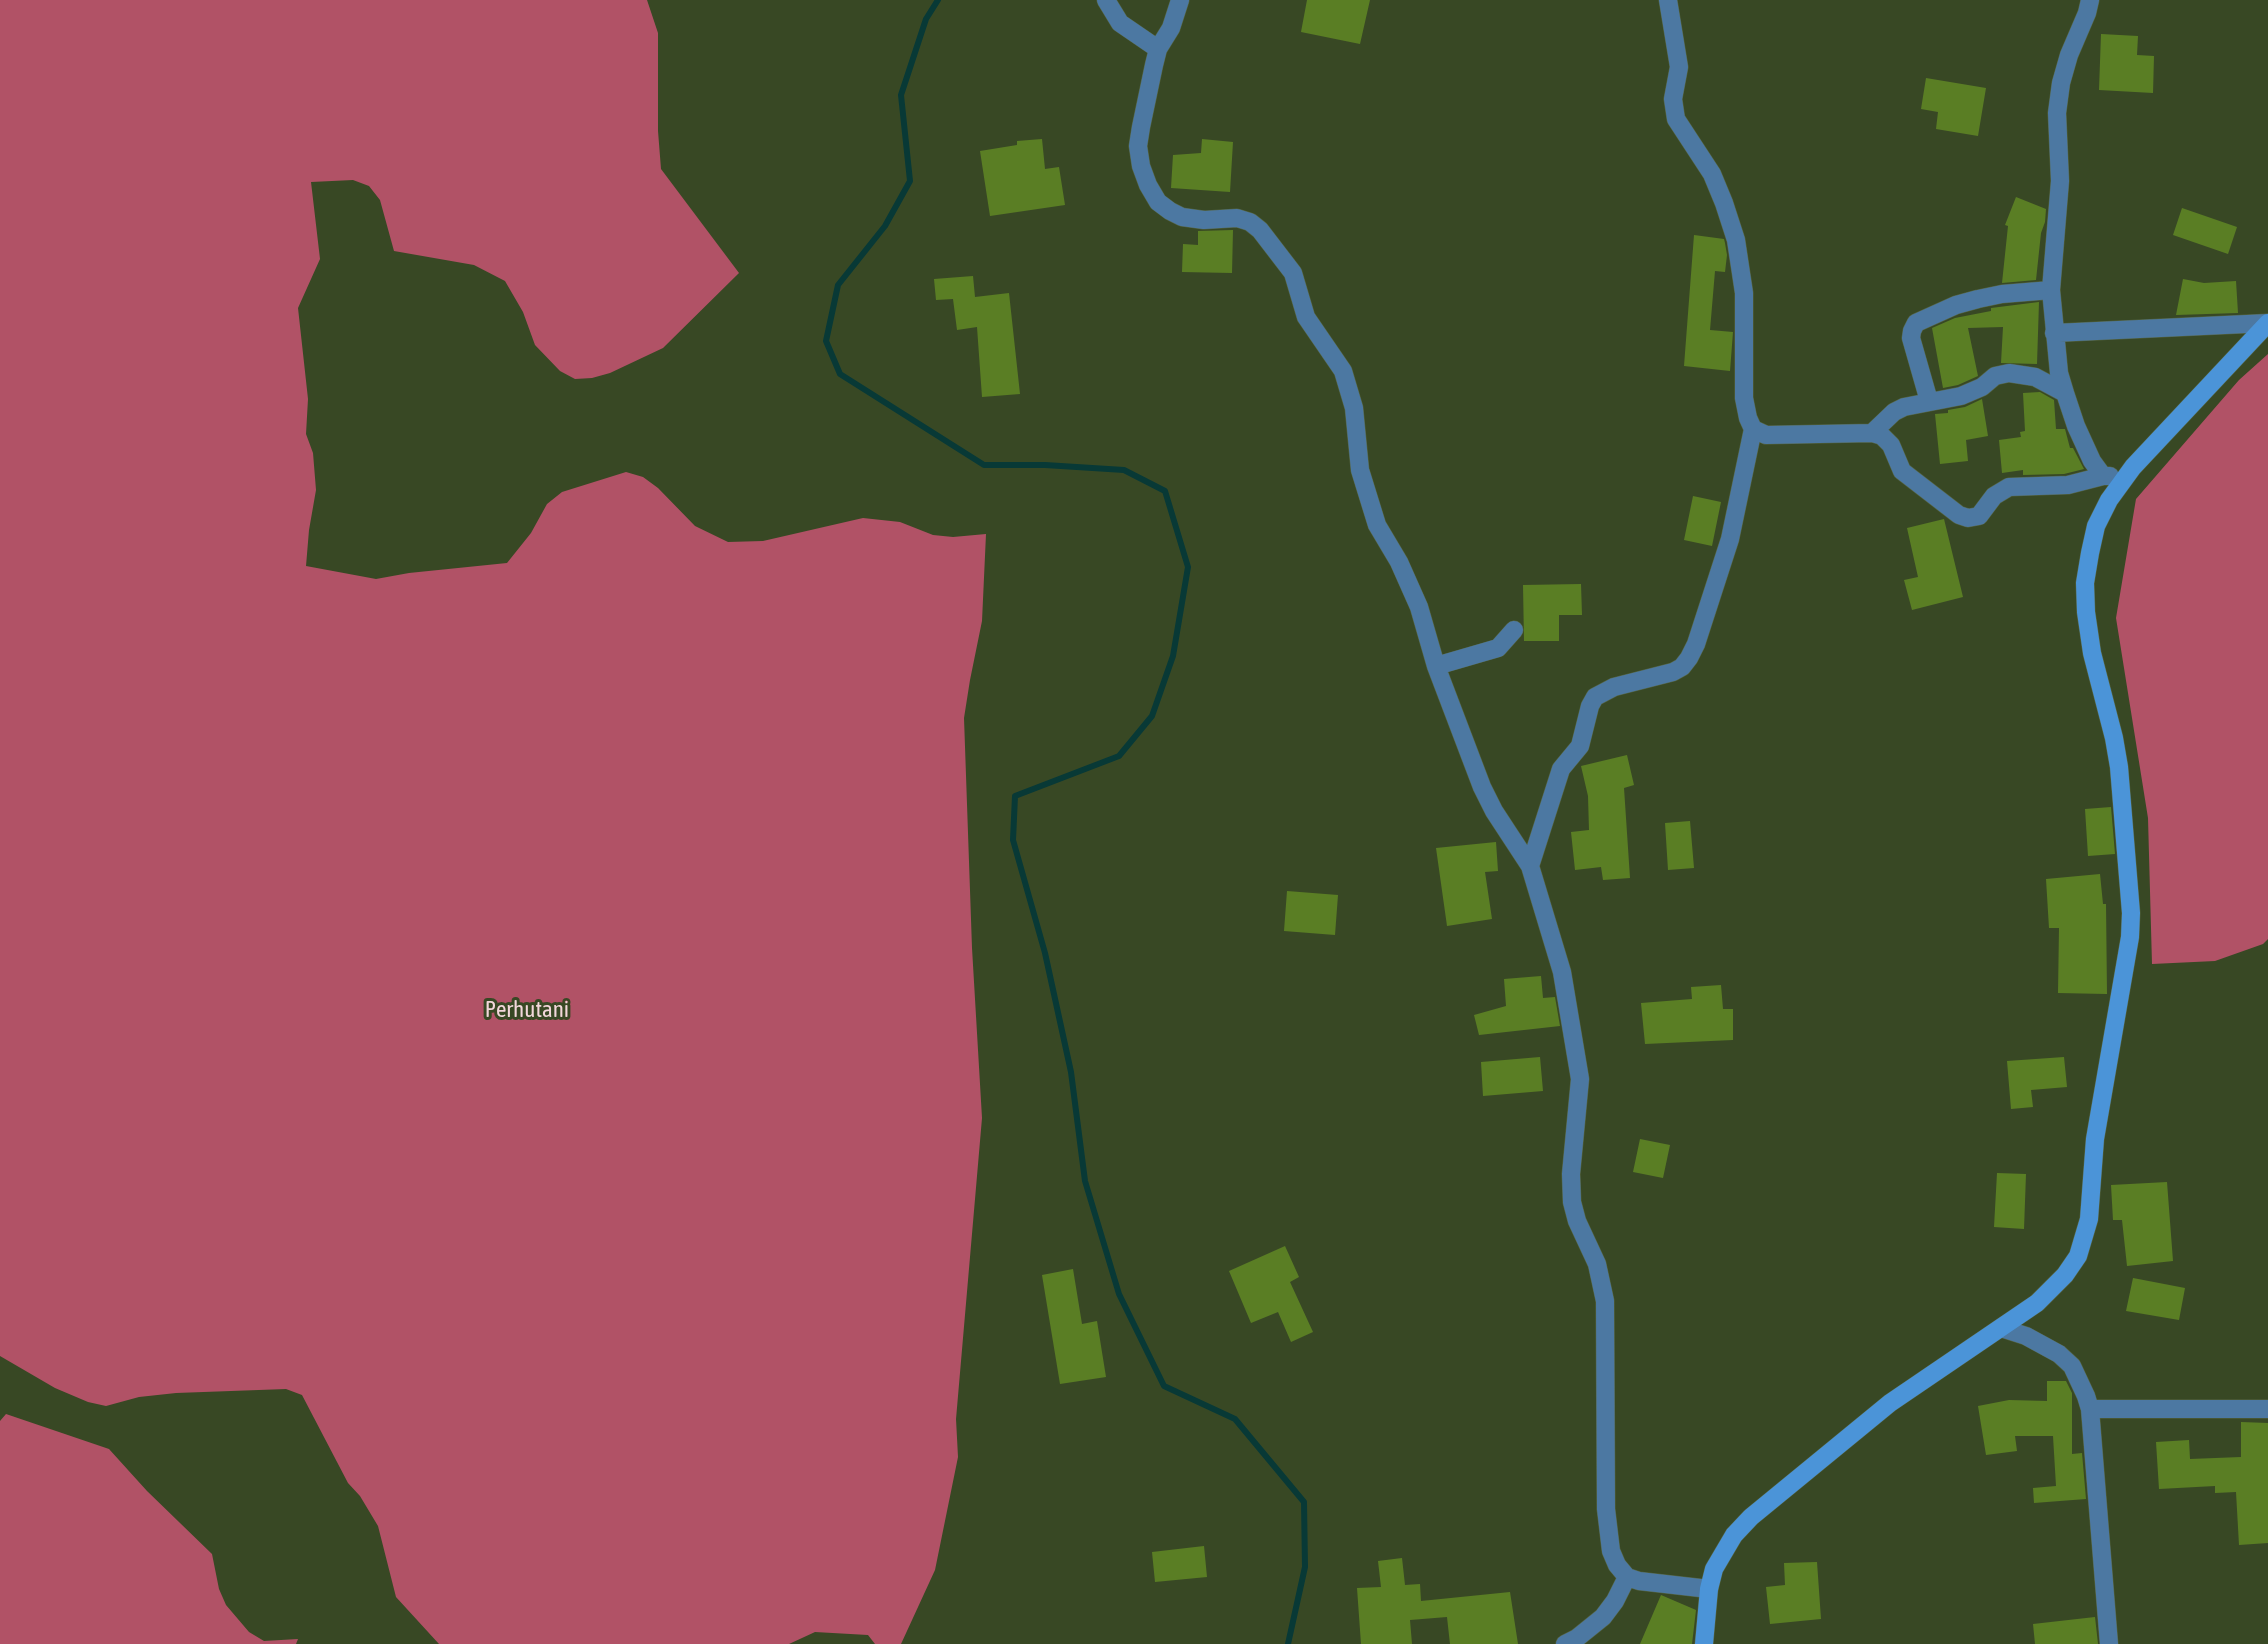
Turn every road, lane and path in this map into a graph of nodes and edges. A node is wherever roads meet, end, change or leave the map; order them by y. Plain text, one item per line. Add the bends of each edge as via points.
1 (1106, 0) edge
2 (1180, 0) edge
3 (1668, 0) edge
4 (2090, 0) edge
5 (1158, 49) junction
6 (2051, 290) junction
7 (2268, 323) edge
8 (2054, 333) junction
9 (2065, 393) junction
10 (1929, 401) junction
11 (1753, 429) junction
12 (1872, 433) junction
13 (2128, 475) junction
14 (2103, 476) junction
15 (1514, 630) dead end
16 (1436, 666) junction
17 (1530, 866) junction
18 (2001, 1328) junction
19 (2090, 1409) junction
20 (2268, 1409) edge
21 (1627, 1577) junction
22 (1709, 1589) junction
23 (1565, 1644) edge
24 (1704, 1644) edge
25 (2109, 1644) edge

1 - 5 street via 1120,23
2 - 5 street
3 - 11 street via 1679,67 1673,99 1676,118 1716,184 1741,268 1744,398
4 - 6 street via 2068,55 2058,103 2060,181
5 - 16 street via 1138,146 1148,185 1158,202 1182,217 1250,222 1293,273 1306,317 1343,370 1354,408 1367,495 1377,525 1419,607
6 - 8 street
6 - 10 street via 1978,299 1916,323 1911,338
7 - 8 street
7 - 13 street
8 - 9 street
9 - 10 street via 2035,377 2008,373 1995,376 1971,393
9 - 14 street via 2083,444
10 - 12 street via 1894,412
11 - 12 street via 1766,435
11 - 17 street via 1730,539 1692,651 1673,672 1614,687 1595,697 1580,746 1558,776
12 - 14 street via 1886,439 1902,471 1968,518 1979,516 1994,496 2009,487 2068,485
13 - 14 street
13 - 18 street via 2096,526 2085,583 2092,653 2119,766 2131,913 2095,1139 2089,1219 2078,1256 2066,1275
15 - 16 street via 1498,648
16 - 17 street via 1482,787
17 - 21 street via 1562,972 1577,1053 1580,1079 1570,1174 1572,1202 1597,1264 1605,1301 1607,1530 1617,1565
18 - 19 street via 2059,1354 2072,1366
18 - 22 street via 1868,1420 1751,1517 1722,1553
19 - 20 street
19 - 25 street
21 - 22 street
21 - 23 street via 1603,1617
22 - 24 street

